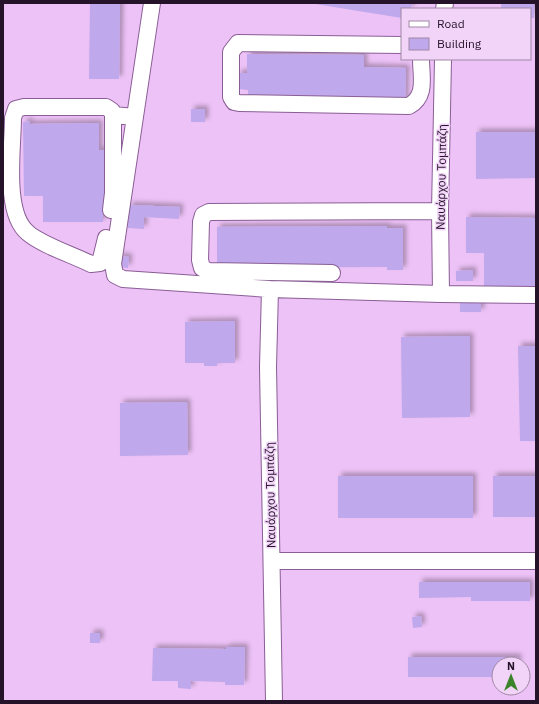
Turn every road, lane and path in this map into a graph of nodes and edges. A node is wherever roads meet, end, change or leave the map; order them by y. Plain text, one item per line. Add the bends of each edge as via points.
1 (152, 3) edge
2 (401, 45) edge
3 (420, 60) edge
4 (443, 60) edge
5 (421, 78) junction
6 (442, 87) junction
7 (112, 115) junction
8 (135, 117) junction
9 (440, 211) junction
10 (332, 273) dead end
11 (270, 289) junction
12 (441, 294) junction
13 (536, 295) edge
14 (272, 561) junction
15 (536, 561) edge
16 (274, 701) edge

1 - 8 street
2 - 5 street via 238,43 231,52 231,97 234,102 239,103 409,106 422,94
3 - 5 street
4 - 6 street, Ναυάρχου Τομπάζη
5 - 6 street via 430,78
6 - 9 street, Ναυάρχου Τομπάζη
7 - 7 street via 111,209 103,257 100,263 91,264 37,239 19,224 12,200 14,112 24,107 106,107 112,111
7 - 8 street
8 - 11 street via 113,264 115,275 123,279
9 - 10 street via 209,212 203,215 200,260 202,268 208,271
9 - 12 street, Ναυάρχου Τομπάζη
11 - 12 street
11 - 14 street, Ναυάρχου Τομπάζη via 268,367
12 - 13 street
14 - 15 street
14 - 16 street, Ναυάρχου Τομπάζη

